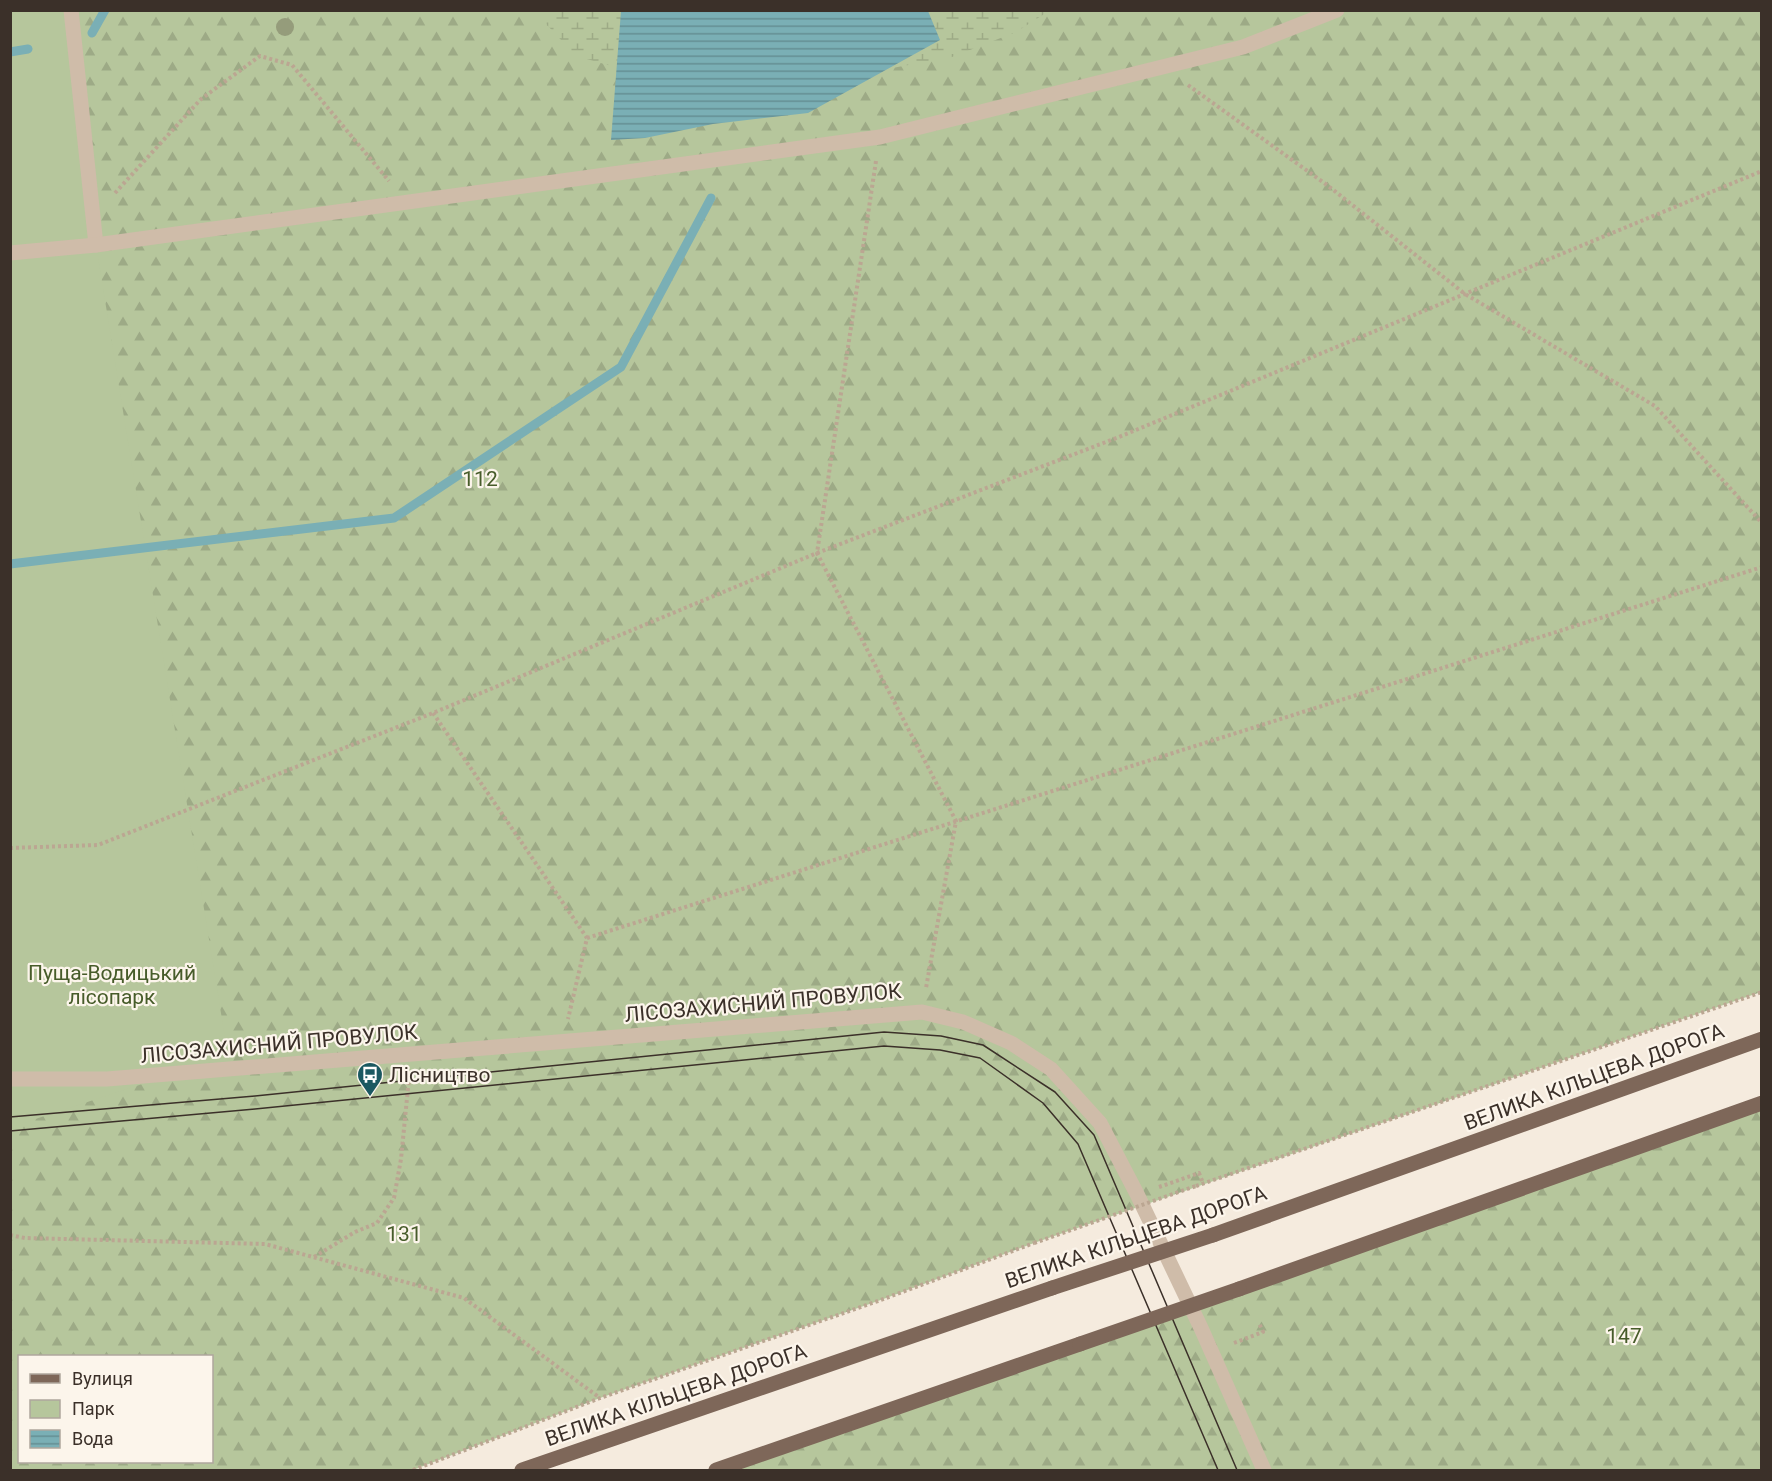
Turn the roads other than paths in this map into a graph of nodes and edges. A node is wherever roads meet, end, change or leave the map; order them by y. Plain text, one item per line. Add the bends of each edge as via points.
1 (70, 10) edge
2 (1337, 10) edge
3 (96, 245) junction
4 (10, 253) edge
5 (1761, 1039) edge
6 (10, 1079) edge
7 (1761, 1103) edge
8 (522, 1470) edge
9 (716, 1470) edge
10 (1264, 1470) edge

1 - 3 street
2 - 3 street via 1243,47 880,137
3 - 4 street
5 - 8 main road, ВЕЛИКА КІЛЬЦЕВА ДОРОГА, bridge via 1213,1235
6 - 10 street, ЛІСОЗАХИСНИЙ ПРОВУЛОК via 108,1079 922,1012 963,1022 1011,1043 1051,1069 1100,1123 1201,1328
7 - 9 main road, bridge

